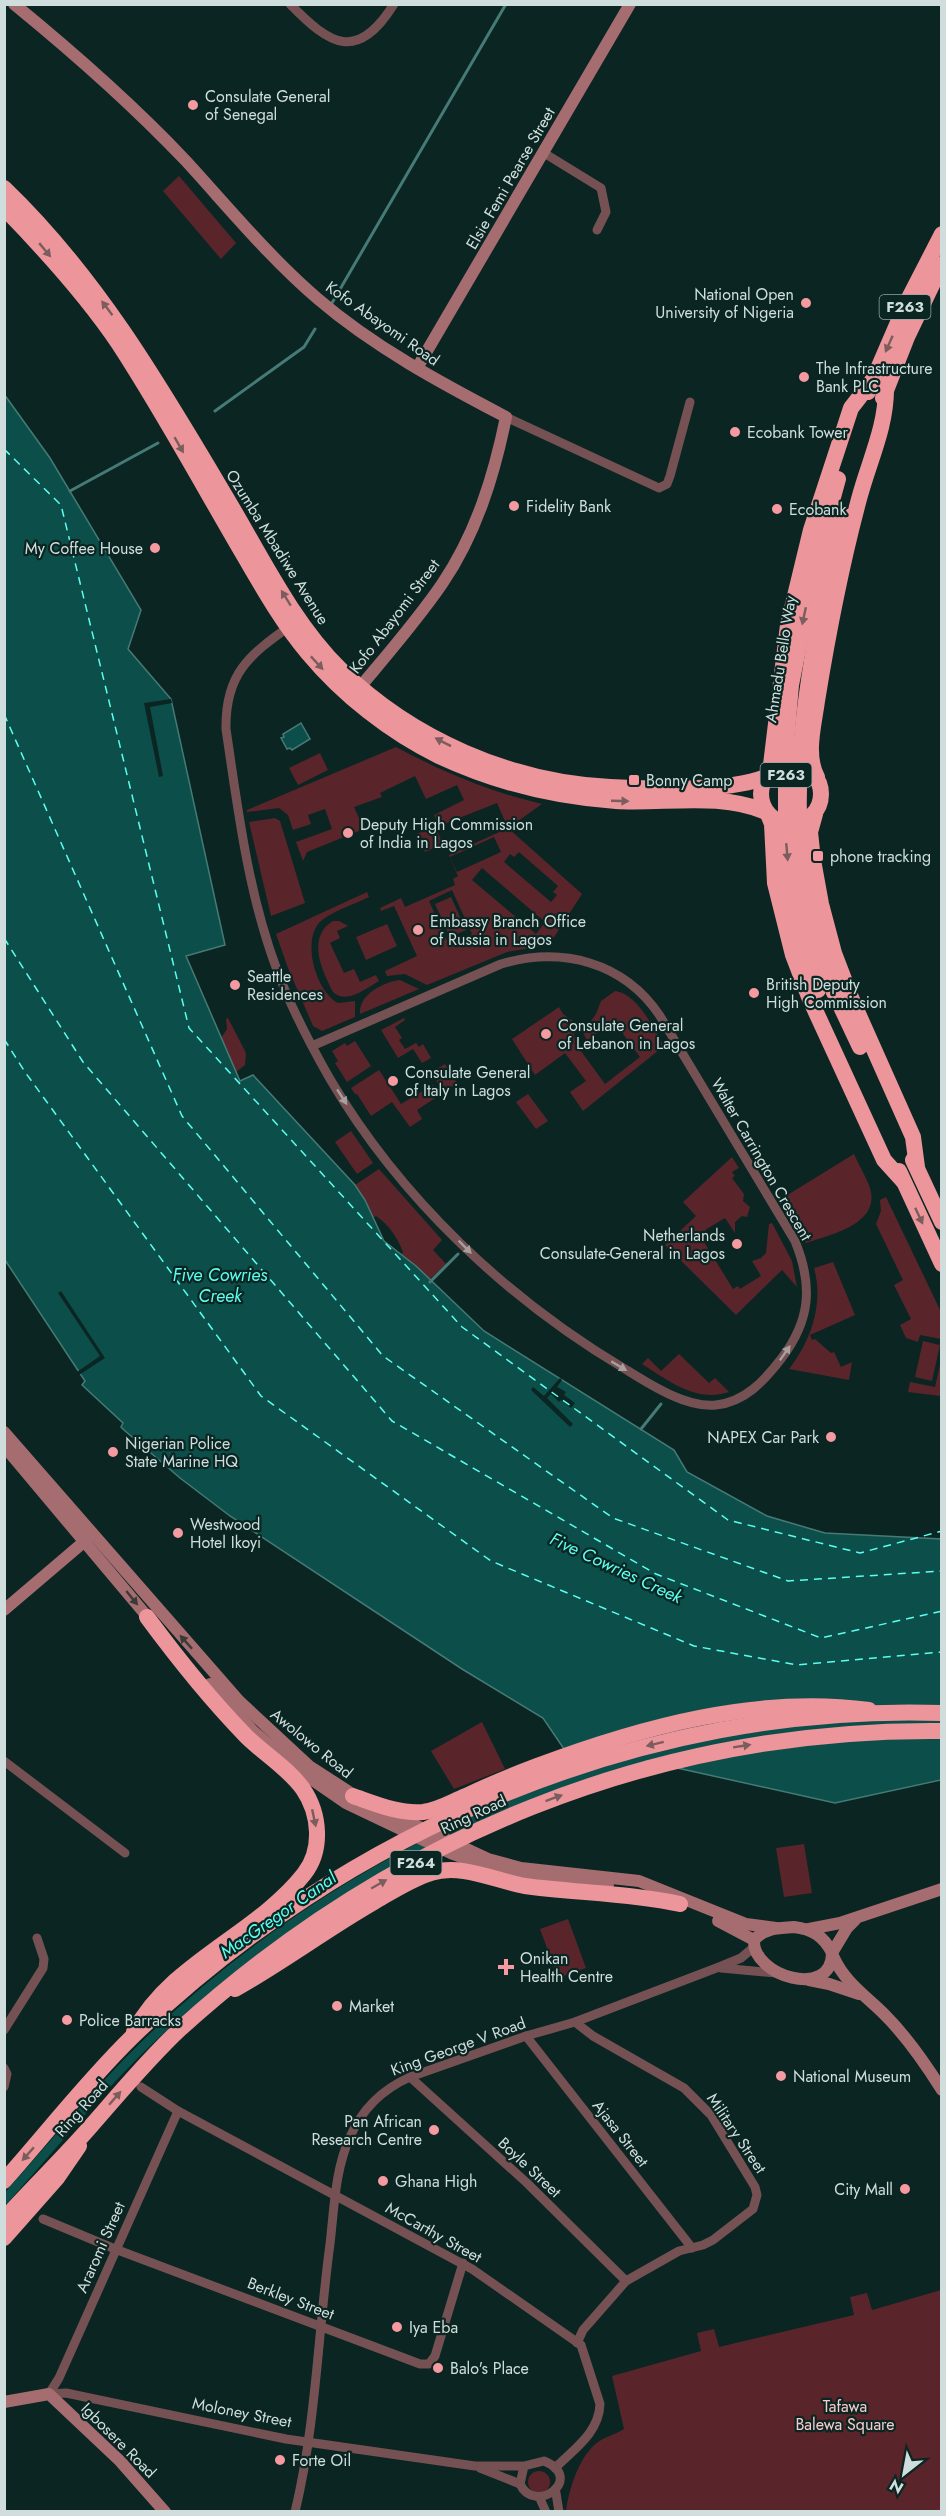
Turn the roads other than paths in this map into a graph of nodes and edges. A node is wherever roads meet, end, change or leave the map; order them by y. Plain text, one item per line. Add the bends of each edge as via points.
1 (14, 4) edge
2 (290, 4) edge
3 (394, 4) edge
4 (630, 4) edge
5 (544, 153) junction
6 (4, 188) edge
7 (4, 208) edge
8 (597, 230) dead end
9 (942, 234) edge
10 (942, 264) edge
11 (417, 368) junction
12 (879, 385) junction
13 (690, 402) dead end
14 (506, 417) junction
15 (294, 623) junction
16 (356, 692) junction
17 (768, 775) junction
18 (817, 777) junction
19 (767, 813) junction
20 (815, 814) junction
21 (826, 991) junction
22 (312, 1046) junction
23 (917, 1167) junction
24 (903, 1181) junction
25 (942, 1222) edge
26 (942, 1264) edge
27 (4, 1432) edge
28 (4, 1446) edge
29 (90, 1538) junction
30 (4, 1610) edge
31 (147, 1617) junction
32 (887, 1712) junction
33 (942, 1713) edge
34 (942, 1731) edge
35 (4, 1761) edge
36 (353, 1796) junction
37 (411, 1828) junction
38 (459, 1851) junction
39 (125, 1853) dead end
40 (942, 1889) edge
41 (680, 1904) junction
42 (860, 1915) junction
43 (776, 1928) junction
44 (809, 1929) junction
45 (36, 1938) dead end
46 (754, 1944) junction
47 (833, 1954) junction
48 (719, 1968) junction
49 (785, 1975) junction
50 (807, 1980) junction
51 (860, 1995) junction
52 (218, 1998) junction
53 (575, 2022) junction
54 (4, 2030) edge
55 (526, 2036) junction
56 (129, 2040) junction
57 (4, 2068) edge
58 (410, 2077) junction
59 (4, 2087) edge
60 (141, 2087) dead end
61 (942, 2090) edge
62 (178, 2111) junction
63 (89, 2128) junction
64 (4, 2181) edge
65 (336, 2194) junction
66 (4, 2219) edge
67 (43, 2219) dead end
68 (4, 2238) edge
69 (692, 2248) junction
70 (115, 2249) junction
71 (463, 2263) junction
72 (626, 2281) junction
73 (322, 2325) junction
74 (577, 2343) junction
75 (49, 2394) junction
76 (4, 2402) edge
77 (307, 2442) junction
78 (475, 2466) junction
79 (524, 2466) junction
80 (555, 2468) junction
81 (520, 2484) junction
82 (556, 2493) junction
83 (541, 2501) junction
84 (161, 2511) edge
85 (296, 2511) edge
86 (546, 2511) edge
87 (559, 2511) edge

1 - 11 main road, Kofo Abayomi Road via 160,135 286,270 346,321
2 - 3 street via 316,31 334,40 350,42 367,37
4 - 5 main road, Elsie Femi Pearse Street
5 - 8 street via 601,188 606,212
5 - 11 main road, Elsie Femi Pearse Street
15 -> 6 highway, Ozumba Mbadiwe Avenue via 194,444 114,316 44,229
7 -> 15 highway, Ozumba Mbadiwe Avenue via 39,243 118,343
9 -> 12 highway, Ahmadu Bello Way / F263 via 906,304
10 - 12 highway, Ahmadu Bello Way / F263
11 - 14 main road, Kofo Abayomi Road
12 - 17 highway via 850,408 811,530 788,625
12 - 18 highway via 886,412 857,507 826,646 811,749 812,768
12 - 21 highway, Ahmadu Bello Way / F263, bridge via 839,476 823,560 791,685 786,743 790,887 797,923
13 - 14 street, Kofo Abayomi Road via 670,476 667,484 659,488
14 - 16 main road, Kofo Abayomi Street via 489,487 470,534 418,616
15 - 16 highway, Ozumba Mbadiwe Avenue via 326,654
15 - 22 street, Walter Carrington Crescent via 241,667 229,693 226,729 242,837 258,910 276,969
17 -> 16 highway, Ozumba Mbadiwe Avenue via 727,786 624,788 554,781 455,748
16 -> 19 highway, Ozumba Mbadiwe Avenue via 390,727 437,754 529,788 617,801 735,802
17 - 18 highway via 777,767 794,764
17 - 19 highway via 761,790
18 - 20 highway via 822,796
19 - 20 highway via 791,825
19 - 24 highway via 772,824 775,884 797,966 884,1160
20 - 23 highway via 810,832 813,860 834,953 913,1137
21 - 23 highway, Ahmadu Bello Way / F263
21 - 24 highway, Ahmadu Bello Way / F263
22 -> 22 street, Walter Carrington Crescent via 355,1116 426,1206 501,1281 590,1349 657,1389 714,1405 732,1401 758,1386 793,1341 807,1298 805,1269 795,1241 650,1000 625,979 573,959 526,957 501,964
23 - 25 highway, Ahmadu Bello Way / F263
24 -> 26 highway, Ahmadu Bello Way / F263
27 - 29 main road, Awolowo Road
28 - 29 main road, Awolowo Road
29 - 30 main road
29 -> 31 main road, Awolowo Road
36 -> 29 main road, Awolowo Road via 309,1766 239,1701
31 - 37 main road, Awolowo Road via 253,1731 289,1762 346,1803
31 -> 56 highway via 186,1669 252,1742 296,1781 310,1802 317,1829 314,1855 305,1873 277,1902 168,1990 140,2021
32 - 33 highway, Ring Road / F264, bridge
32 - 36 highway via 836,1705 722,1714 602,1744 518,1773 441,1808 411,1812
32 -> 56 highway, Ring Road / F264, bridge via 769,1723 684,1737 556,1774 474,1807 392,1849 297,1906 194,1982
52 -> 34 highway, Ring Road / F264, bridge via 278,1950 364,1893 474,1832 547,1800 672,1761 737,1747 862,1734
35 - 39 street
36 - 37 main road, Awolowo Road
37 - 38 main road, Awolowo Road, bridge
38 - 41 main road, Awolowo Road via 500,1872 626,1888
38 - 43 main road, Awolowo Road via 521,1868 639,1881 746,1924
40 - 42 main road
41 - 46 main road, Awolowo Road via 744,1934
41 - 52 highway, bridge via 522,1885 455,1870 433,1872 340,1922
42 - 44 main road
42 - 47 main road via 847,1928
43 - 44 main road
43 - 46 main road via 760,1934
44 - 47 main road via 820,1935
45 - 54 street via 44,1959 43,1968
46 - 48 street, King George V Road via 741,1958
46 - 49 main road via 763,1963
47 - 50 main road via 823,1974
47 - 51 main road via 840,1971
48 - 49 street
48 - 53 street, King George V Road
49 - 50 main road
50 - 51 main road
51 - 61 main road via 903,2035
63 -> 52 highway, Ring Road / F264, bridge via 180,2029
53 - 55 street, King George V Road
53 - 69 street, Military Street via 684,2088 711,2115 755,2187 753,2209 713,2240
55 - 58 street, King George V Road
55 - 69 street, Ajasa Street
56 -> 64 highway, Ring Road / F264, bridge
57 - 59 street
58 - 65 street, King George V Road via 391,2085 363,2114 349,2137
58 - 72 street, Boyle Street via 527,2183
60 - 62 street, McCarthy Street
62 - 65 street, McCarthy Street
62 - 70 street, Araromi Street
63 - 66 highway, Ring Road / F264, bridge
63 - 68 highway, bridge via 57,2178
65 - 71 street, McCarthy Street
65 - 73 street, King George V Road
67 - 70 street, Berkley Street
69 - 72 street, Military Street via 678,2251
70 - 73 street, Berkley Street
70 - 75 street, Araromi Street
71 - 73 street, Berkley Street via 435,2356 429,2364 420,2364
71 - 74 street, McCarthy Street
72 - 74 street, Military Street via 583,2330
73 - 77 street, King George V Road
74 - 80 street, McCarthy Street via 583,2349 600,2404 599,2414 588,2436
75 - 76 main road, Moloney Street
75 - 77 street, Moloney Street via 66,2393
75 - 84 main road, Igbosere Road via 120,2461
77 - 78 street, Moloney Street
77 - 85 street, King George V Road
78 - 79 street, Moloney Street
78 - 81 street, Moloney Street
79 - 80 street via 544,2461
79 - 81 street
80 - 82 street via 560,2480
81 - 83 street via 526,2496
82 - 83 street
82 - 87 street
83 - 86 street

